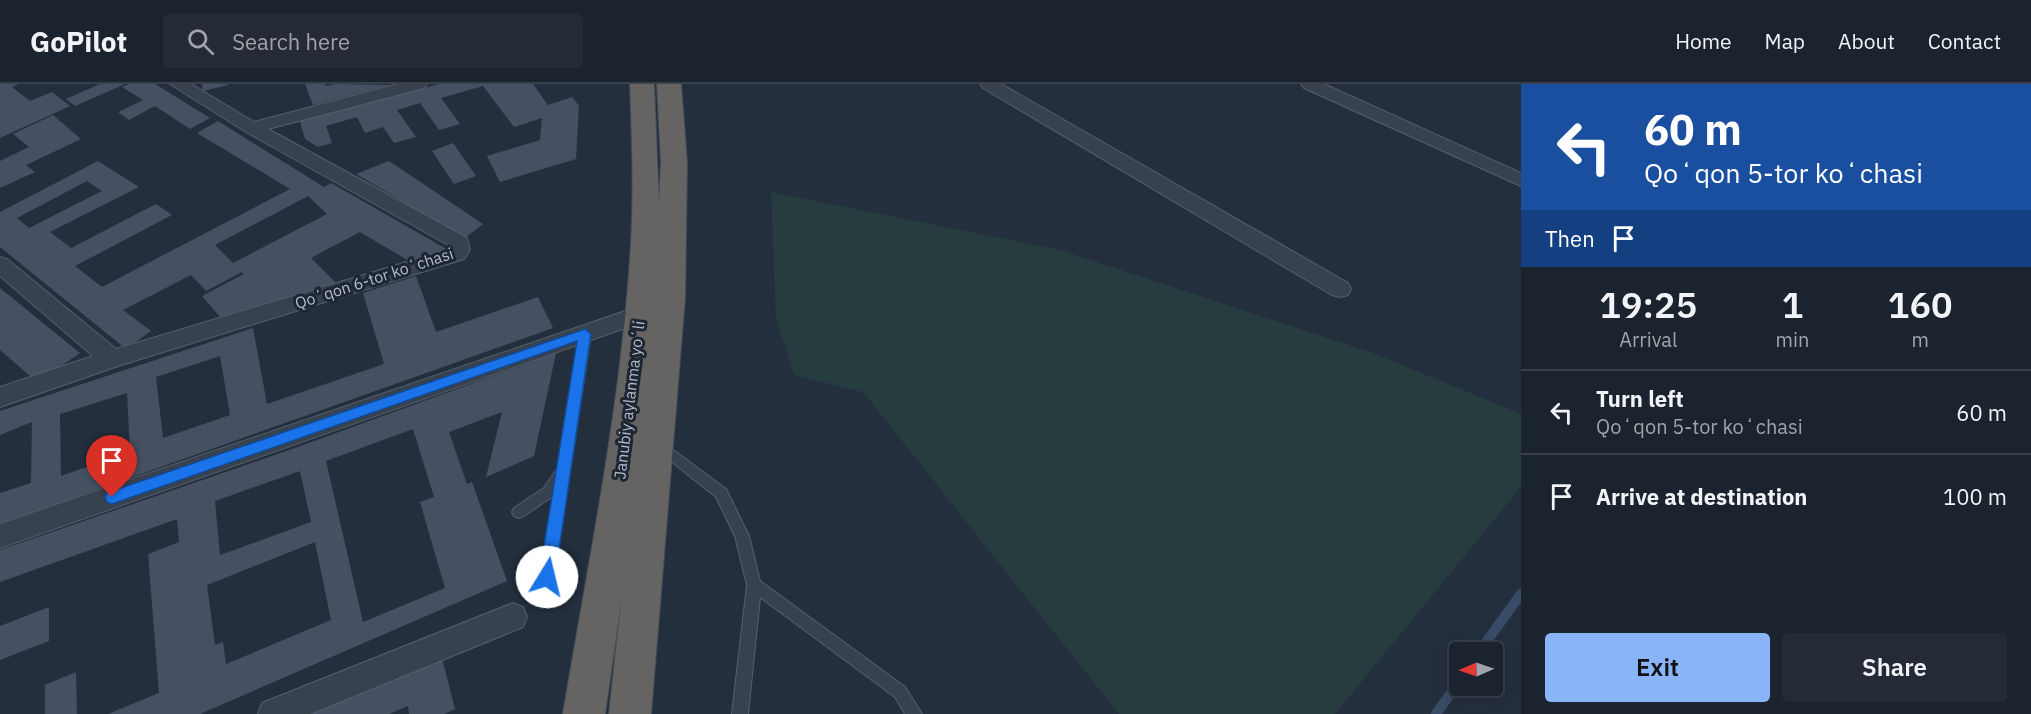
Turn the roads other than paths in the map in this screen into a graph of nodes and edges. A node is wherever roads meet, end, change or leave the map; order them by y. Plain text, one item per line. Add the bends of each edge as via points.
1 (179, 84) edge
2 (418, 84) edge
3 (642, 84) edge
4 (669, 84) edge
5 (989, 84) edge
6 (1310, 84) edge
7 (252, 128) junction
8 (1521, 180) edge
9 (0, 264) edge
10 (1340, 289) dead end
11 (640, 314) junction
12 (585, 334) junction
13 (112, 359) junction
14 (0, 397) edge
15 (657, 443) junction
16 (564, 468) junction
17 (519, 512) dead end
18 (0, 536) edge
19 (547, 577) dead end
20 (754, 585) junction
21 (513, 616) dead end
22 (273, 714) edge
23 (584, 714) edge
24 (630, 714) edge
25 (740, 714) edge
26 (914, 714) edge

1 - 7 street, Qoʻqon 6-tor koʻchasi
2 - 7 street
3 - 11 highway, Janubiy aylanma yoʻli via 647,223
4 - 15 highway, Janubiy aylanma yoʻli via 674,174 670,298
5 - 10 street
6 - 8 street
7 - 13 street, Qoʻqon 6-tor koʻchasi via 460,243 460,250
9 - 13 street
11 - 12 street
11 - 23 highway, Janubiy aylanma yoʻli via 635,372
12 - 16 lane
12 - 18 street
13 - 14 street
15 - 20 lane via 721,493 742,536
15 - 24 highway, Janubiy aylanma yoʻli
16 - 17 lane via 549,492
16 - 19 lane
20 - 25 lane
20 - 26 lane via 900,692
21 - 22 street

